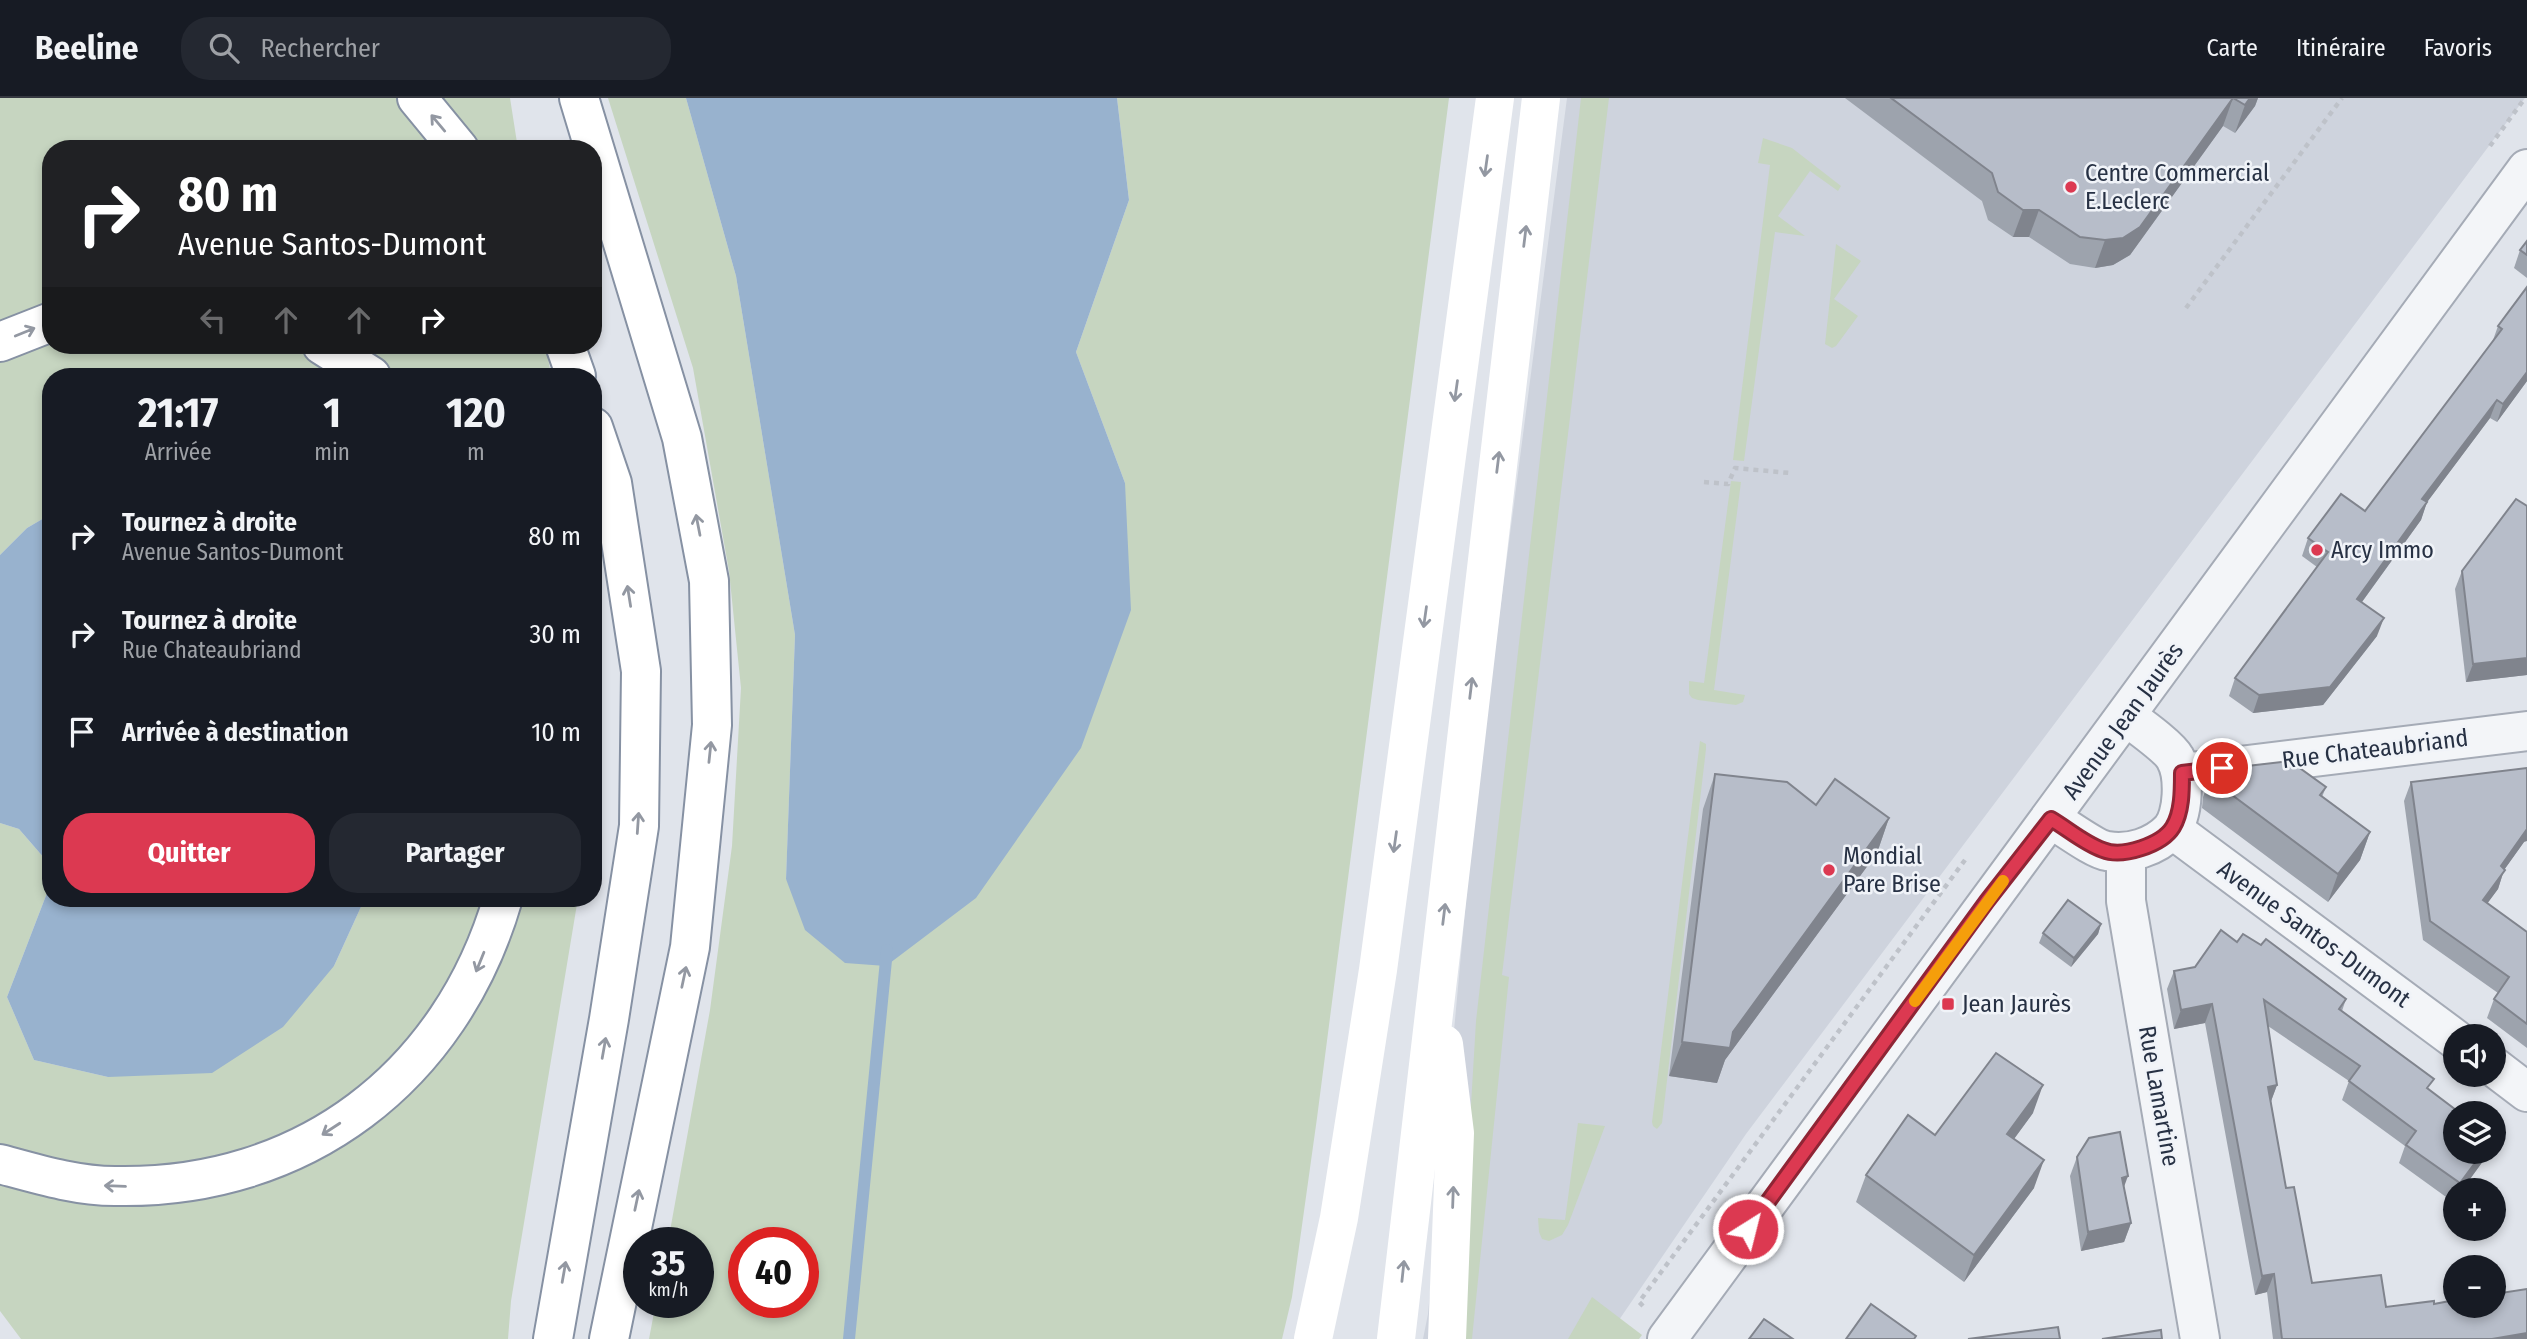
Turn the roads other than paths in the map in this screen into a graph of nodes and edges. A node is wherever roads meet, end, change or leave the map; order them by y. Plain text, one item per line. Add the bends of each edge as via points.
1 (416, 98) edge
2 (579, 98) edge
3 (1495, 98) edge
4 (1541, 98) edge
5 (452, 140) edge
6 (592, 140) edge
7 (2527, 169) edge
8 (602, 174) edge
9 (42, 326) edge
10 (0, 342) edge
11 (336, 354) edge
12 (358, 368) edge
13 (602, 454) edge
14 (2126, 716) junction
15 (2527, 731) edge
16 (2182, 773) junction
17 (2051, 819) junction
18 (2172, 829) junction
19 (2126, 852) junction
20 (500, 907) edge
21 (1436, 982) junction
22 (2443, 1030) edge
23 (2506, 1076) edge
24 (2527, 1092) edge
25 (0, 1164) edge
26 (553, 1339) edge
27 (609, 1339) edge
28 (1312, 1339) edge
29 (1396, 1339) edge
30 (1447, 1339) edge
31 (1667, 1339) edge
32 (2200, 1339) edge

5 -> 1 main road
6 -> 2 main road
3 -> 28 main road via 1378,970 1339,1219
21 -> 4 main road
7 - 14 street, Avenue Jean Jaurès
27 -> 8 main road via 690,947 712,725 709,582 682,438
10 -> 9 main road
11 - 12 main road
26 -> 13 main road via 639,826 640,671 612,483
14 - 16 street via 2174,755
14 - 17 street, Avenue Jean Jaurès
15 - 16 street, Rue Chateaubriand
16 - 18 street via 2182,799
17 - 19 street via 2105,851
17 - 31 street, Avenue Jean Jaurès
18 - 19 street via 2148,847
18 - 22 street, Avenue Santos-Dumont
19 - 32 street, Rue Lamartine via 2126,901
20 -> 25 main road via 474,976 412,1066 378,1097 315,1140 219,1177 165,1185 113,1186 53,1178
29 -> 21 main road
30 -> 21 main road via 1455,1133
23 - 24 street

